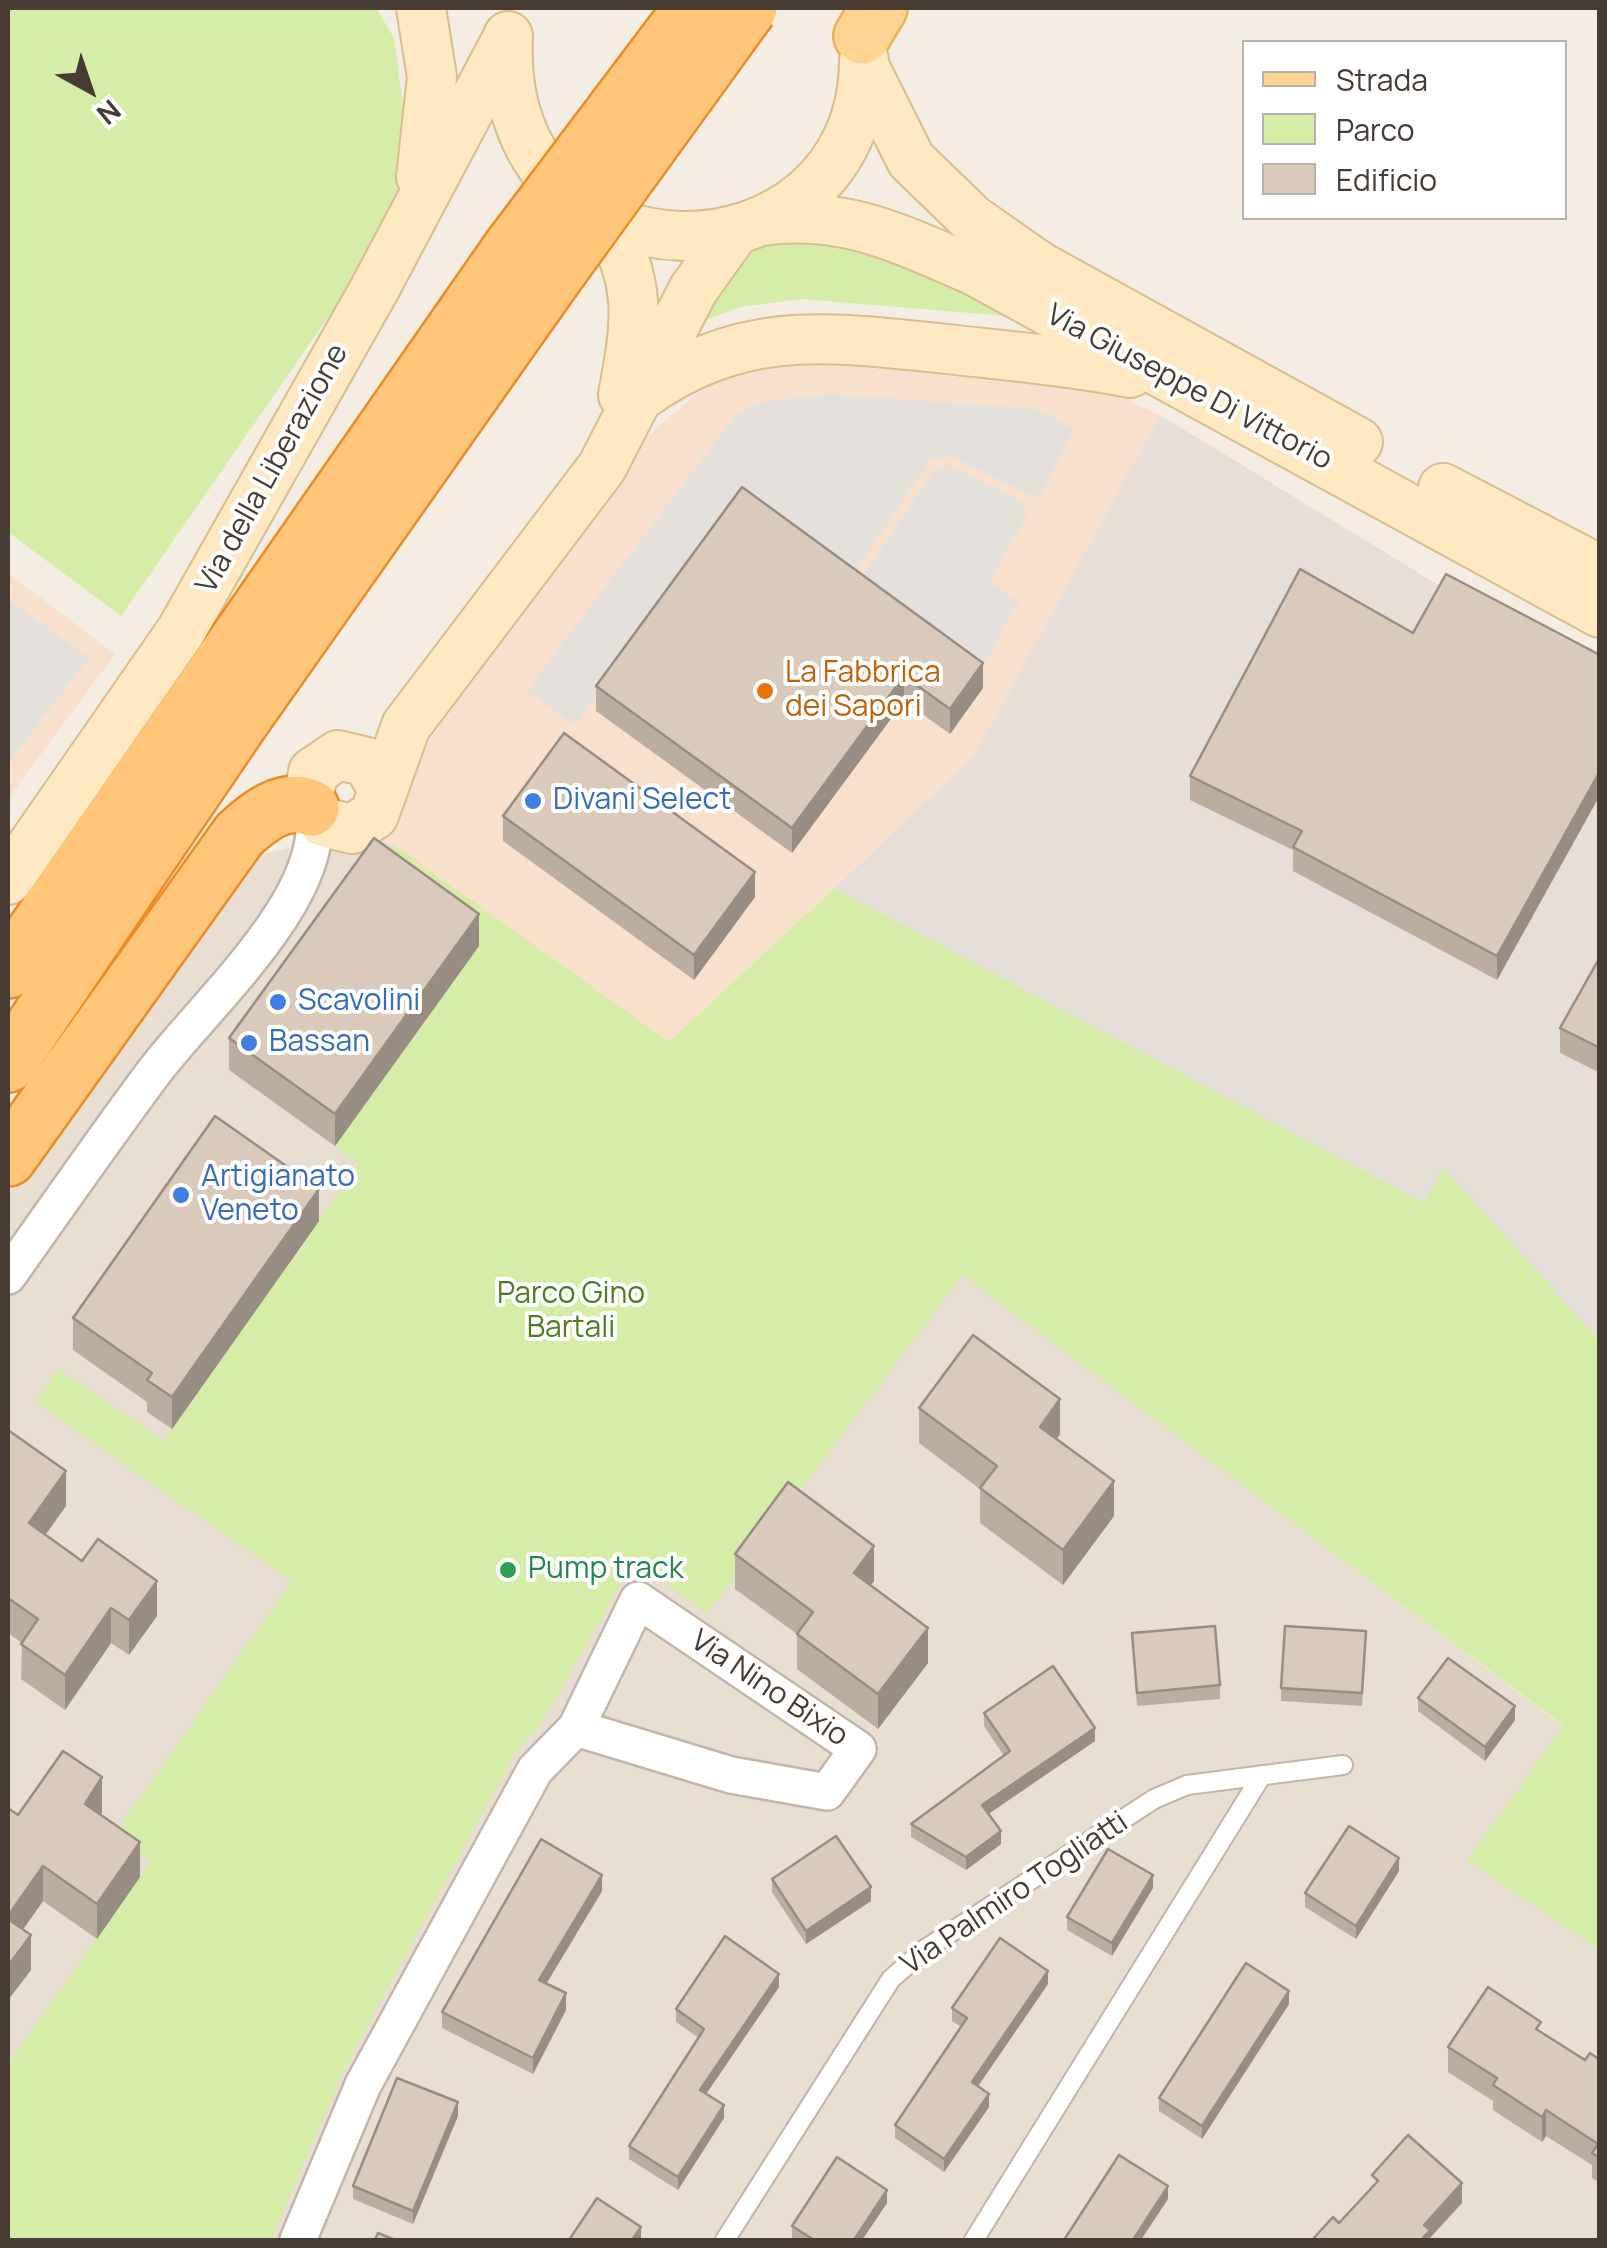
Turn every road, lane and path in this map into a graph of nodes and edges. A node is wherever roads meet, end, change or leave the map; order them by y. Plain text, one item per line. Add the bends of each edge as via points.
1 (421, 8) edge
2 (692, 8) edge
3 (749, 8) edge
4 (511, 23) edge
5 (865, 29) edge
6 (417, 210) junction
7 (604, 218) junction
8 (748, 226) junction
9 (531, 264) junction
10 (1170, 381) junction
11 (640, 397) junction
12 (614, 443) junction
13 (1600, 570) edge
14 (1600, 613) edge
15 (443, 674) junction
16 (338, 755) junction
17 (373, 806) junction
18 (312, 810) junction
19 (8, 880) edge
20 (264, 941) junction
21 (8, 970) edge
22 (8, 1064) edge
23 (8, 1158) edge
24 (8, 1276) edge
25 (576, 1728) junction
26 (1344, 1765) dead end
27 (1262, 1775) junction
28 (298, 2240) edge
29 (725, 2240) edge
30 (974, 2240) edge

1 - 6 main road via 432,77
2 - 9 highway, bridge
3 - 9 highway, bridge
4 - 6 main road, Via della Liberazione
4 - 7 main road via 508,86 530,148 552,180
5 - 8 main road via 860,98 832,161 809,188
5 - 13 main road, Via Giuseppe Di Vittorio via 910,160 938,191 1039,266
6 - 19 main road, Via della Liberazione via 181,631
7 - 8 main road, Via Giuseppe Di Vittorio via 682,238
7 - 12 main road via 634,285 633,336
8 - 10 main road, Via Giuseppe Di Vittorio via 800,215 884,232 973,270
8 - 11 main road via 693,290
9 - 21 highway
9 - 22 highway via 241,721
10 - 11 main road via 1082,363 807,336 714,355
10 - 14 main road, Via Giuseppe Di Vittorio
11 - 12 main road
12 - 15 main road
15 - 16 main road via 412,707
15 - 17 main road via 406,726
16 - 17 main road via 367,762
16 - 18 main road via 312,772
17 - 18 main road via 340,829
17 - 20 street
18 - 20 street via 308,856
18 - 23 highway via 298,804 277,808 239,835
20 - 24 street via 156,1069
25 - 25 street, Via Nino Bixio via 731,1775 827,1792 858,1749 638,1600
25 - 28 street, Via Nino Bixio via 535,1770 363,2085
26 - 27 lane, Via Palmiro Togliatti
27 - 29 lane, Via Palmiro Togliatti via 1187,1785 1154,1799 924,1950 891,1979
27 - 30 lane

